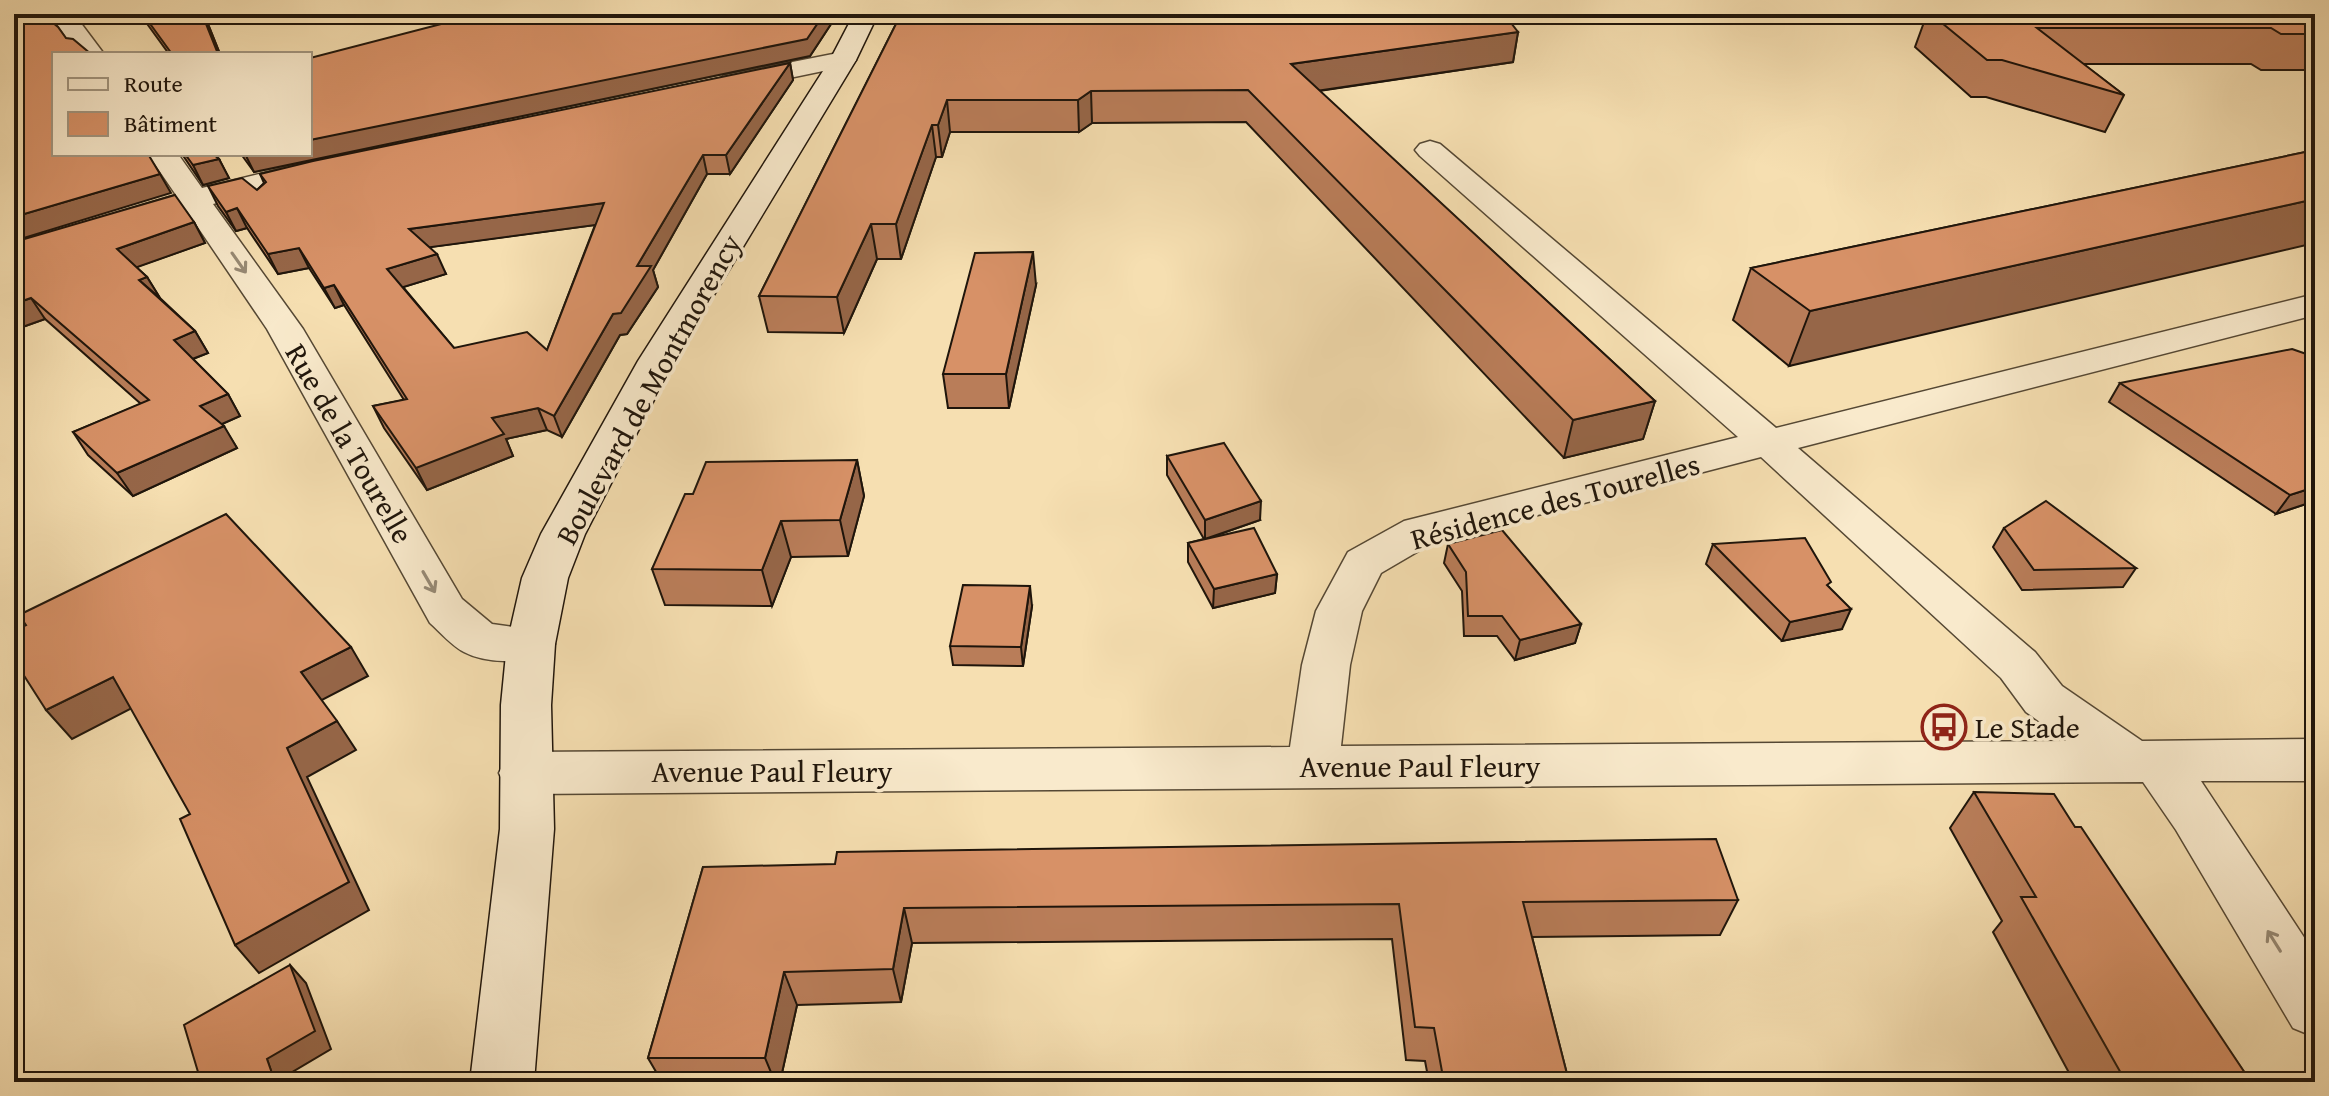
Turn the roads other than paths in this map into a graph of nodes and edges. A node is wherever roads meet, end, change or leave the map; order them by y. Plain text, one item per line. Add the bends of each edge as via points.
1 (62, 14) edge
2 (857, 16) edge
3 (90, 52) edge
4 (843, 60) junction
5 (705, 88) edge
6 (1430, 150) dead end
7 (164, 156) edge
8 (352, 161) edge
9 (195, 199) junction
10 (14, 254) edge
11 (2315, 304) edge
12 (1769, 443) junction
13 (531, 644) junction
14 (2315, 760) edge
15 (2145, 762) junction
16 (1313, 767) junction
17 (525, 773) junction
18 (2315, 1008) edge
19 (502, 1082) edge

1 - 3 street
2 - 4 street, Boulevard de Montmorency
4 - 5 street
4 - 13 street, Boulevard de Montmorency via 656,361 570,521 545,578
6 - 12 street
7 - 9 street, Rue de la Tourelle
8 - 9 street
9 - 10 street
9 -> 13 street, Rue de la Tourelle via 285,329 446,611 480,640
11 - 12 street, Résidence des Tourelles
12 - 15 street via 2018,665 2044,699
12 - 16 street, Résidence des Tourelles via 1419,531 1364,563 1339,611
13 - 17 street, Boulevard de Montmorency
14 - 15 street, Avenue Paul Fleury
15 - 16 street, Avenue Paul Fleury
18 -> 15 street via 2195,814
16 - 17 street, Avenue Paul Fleury
17 - 19 street, Boulevard de Montmorency via 527,829

